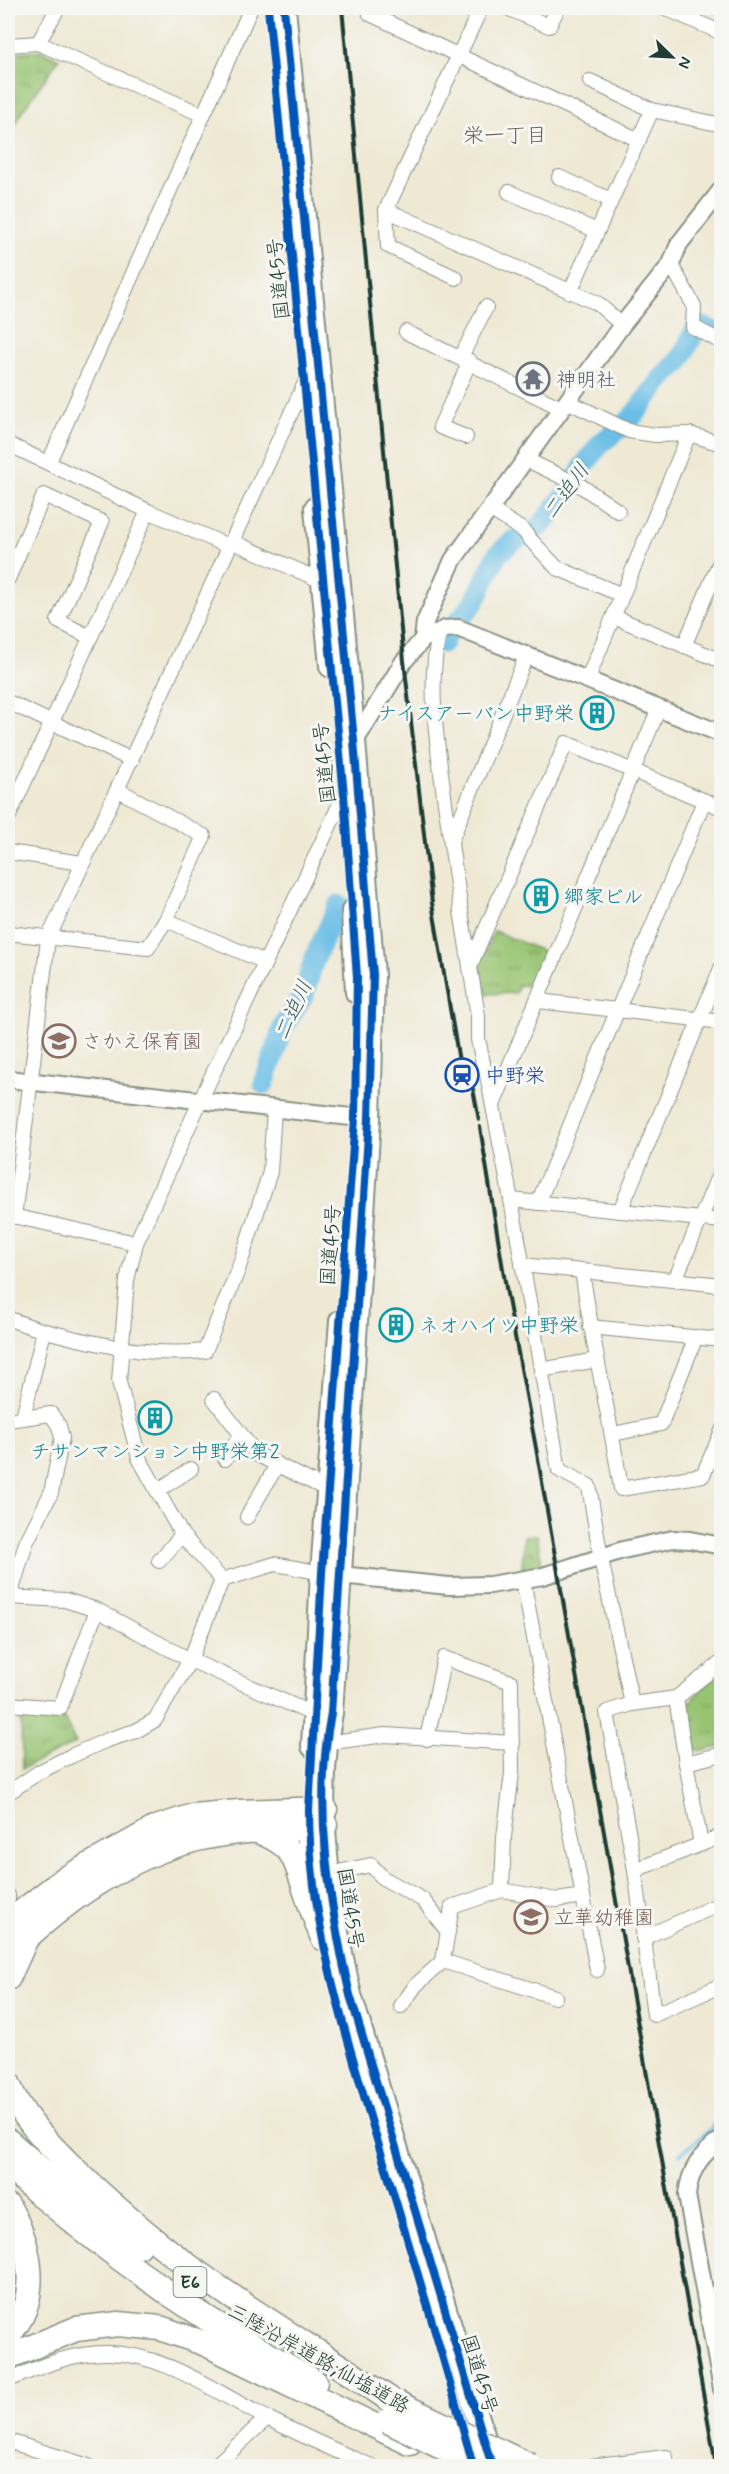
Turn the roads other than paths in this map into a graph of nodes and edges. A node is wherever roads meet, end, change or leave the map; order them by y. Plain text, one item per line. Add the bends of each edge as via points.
1 (58, 8) edge
2 (250, 8) edge
3 (268, 8) edge
4 (284, 8) edge
5 (373, 8) edge
6 (481, 8) edge
7 (507, 8) edge
8 (558, 8) edge
9 (665, 8) edge
10 (722, 33) edge
11 (38, 43) junction
12 (8, 45) edge
13 (459, 57) junction
14 (590, 81) dead end
15 (652, 110) junction
16 (203, 115) junction
17 (722, 125) edge
18 (639, 140) junction
19 (560, 177) dead end
20 (509, 192) dead end
21 (720, 193) edge
22 (611, 200) junction
23 (386, 210) junction
24 (597, 231) junction
25 (671, 264) junction
26 (456, 278) dead end
27 (570, 292) junction
28 (486, 306) dead end
29 (622, 325) junction
30 (406, 332) dead end
31 (722, 339) edge
32 (465, 359) junction
33 (305, 383) junction
34 (564, 405) junction
35 (689, 434) junction
36 (466, 437) dead end
37 (8, 444) edge
38 (722, 444) edge
39 (525, 459) junction
40 (49, 462) junction
41 (490, 509) junction
42 (148, 511) junction
43 (618, 511) dead end
44 (230, 544) junction
45 (722, 557) edge
46 (8, 579) edge
47 (322, 581) junction
48 (622, 595) junction
49 (614, 617) junction
50 (448, 629) junction
51 (90, 637) junction
52 (423, 639) junction
53 (684, 646) junction
54 (527, 654) junction
55 (722, 661) edge
56 (588, 678) junction
57 (8, 702) edge
58 (658, 708) junction
59 (51, 722) junction
60 (722, 734) edge
61 (354, 741) junction
62 (132, 760) junction
63 (348, 767) junction
64 (632, 770) junction
65 (118, 790) junction
66 (344, 795) junction
67 (704, 801) junction
68 (722, 808) edge
69 (8, 819) edge
70 (450, 842) junction
71 (8, 852) edge
72 (82, 862) junction
73 (166, 920) junction
74 (8, 933) edge
75 (48, 939) junction
76 (265, 962) junction
77 (722, 966) edge
78 (469, 967) junction
79 (538, 1001) junction
80 (617, 1011) junction
81 (700, 1020) junction
82 (722, 1022) edge
83 (8, 1079) edge
84 (30, 1082) junction
85 (200, 1100) junction
86 (493, 1105) junction
87 (274, 1109) junction
88 (362, 1119) junction
89 (722, 1167) edge
90 (511, 1200) junction
91 (538, 1203) junction
92 (620, 1211) junction
93 (11, 1216) edge
94 (701, 1219) junction
95 (722, 1221) edge
96 (136, 1243) junction
97 (522, 1265) junction
98 (582, 1270) junction
99 (675, 1280) junction
100 (722, 1285) edge
101 (8, 1318) edge
102 (590, 1327) junction
103 (44, 1331) junction
104 (696, 1337) junction
105 (722, 1340) edge
106 (122, 1349) junction
107 (597, 1360) junction
108 (541, 1370) junction
109 (214, 1399) dead end
110 (23, 1417) junction
111 (8, 1420) edge
112 (722, 1431) edge
113 (613, 1434) junction
114 (241, 1435) junction
115 (225, 1459) dead end
116 (277, 1465) junction
117 (191, 1469) dead end
118 (328, 1490) junction
119 (157, 1491) junction
120 (248, 1517) dead end
121 (182, 1535) junction
122 (722, 1546) edge
123 (601, 1559) junction
124 (159, 1561) dead end
125 (331, 1574) junction
126 (222, 1580) junction
127 (523, 1580) junction
128 (8, 1599) edge
129 (97, 1610) junction
130 (190, 1660) junction
131 (722, 1662) edge
132 (676, 1698) junction
133 (8, 1704) edge
134 (632, 1704) junction
135 (315, 1715) junction
136 (427, 1739) junction
137 (326, 1743) junction
138 (513, 1743) junction
139 (722, 1754) edge
140 (686, 1763) junction
141 (8, 1793) edge
142 (317, 1818) junction
143 (254, 1830) junction
144 (722, 1836) edge
145 (701, 1844) junction
146 (635, 1870) junction
147 (328, 1874) junction
148 (502, 1890) junction
149 (584, 1896) junction
150 (722, 1903) edge
151 (14, 1932) edge
152 (448, 1932) junction
153 (323, 1938) junction
154 (643, 1938) junction
155 (8, 1954) edge
156 (443, 1961) junction
157 (597, 1971) dead end
158 (8, 1978) edge
159 (722, 1985) edge
160 (555, 1996) dead end
161 (401, 2006) dead end
162 (8, 2083) edge
163 (722, 2139) edge
164 (8, 2140) edge
165 (8, 2166) edge
166 (8, 2206) edge
167 (8, 2335) edge
168 (8, 2357) edge
169 (8, 2380) edge
170 (722, 2389) edge
171 (389, 2414) junction
172 (267, 2418) junction
173 (8, 2441) edge
174 (666, 2457) dead end
175 (88, 2466) edge
176 (215, 2466) edge
177 (371, 2466) edge
178 (465, 2466) edge
179 (473, 2466) edge
180 (481, 2466) edge
181 (492, 2466) edge
182 (530, 2466) edge
183 (590, 2466) edge

1 - 11 street
2 - 16 street
3 - 33 highway, 国道45号
4 - 61 highway, 国道45号
5 - 13 street via 370,14
6 - 13 street
7 - 8 street via 549,26
9 - 10 street
11 - 12 street
11 - 16 street
13 - 18 street
13 - 23 street
14 - 15 street
15 - 17 street
15 - 18 street
16 - 40 street
18 - 22 street
19 - 22 street
20 - 24 street
21 - 25 street via 680,244
22 - 24 street
23 - 26 street via 388,246
23 - 27 street
24 - 27 street
25 - 29 street
25 - 31 street via 694,306 698,329
27 - 29 street via 597,303
28 - 32 street
29 - 34 street
30 - 32 street
32 - 34 street
32 - 36 street via 440,427
33 - 44 street
33 - 47 highway, 国道45号
34 - 35 street via 623,429 655,435
34 - 39 street
35 - 38 street
35 - 48 street
37 - 40 street
39 - 41 street
39 - 43 street via 576,483
40 - 42 street
41 - 48 street via 526,534 557,568
41 - 52 street via 453,560 425,622
42 - 44 street
42 - 51 street
44 - 47 street
44 - 62 street
45 - 53 street
46 - 51 street via 44,495 102,522 58,621
47 - 63 highway, 国道45号
48 - 49 street
49 - 53 street
49 - 56 street
50 - 52 street
50 - 54 street
50 - 70 street via 434,652 435,724
51 - 59 street
52 - 61 street via 404,661
53 - 55 street
54 - 56 street
54 - 70 street
56 - 58 street
57 - 59 street
58 - 60 street
58 - 64 street
59 - 62 street
59 - 69 street
61 - 63 highway, 国道45号
62 - 65 street
63 - 66 highway, 国道45号
63 - 88 highway, 国道45号 via 372,957
64 - 67 street
64 - 78 street via 566,743
64 - 79 street
65 - 72 street
65 - 73 street via 204,836
66 - 76 street
66 - 88 highway, 国道45号
67 - 68 street
67 - 80 street
70 - 78 street
71 - 72 street
72 - 75 street
73 - 75 street via 148,948
73 - 76 street
74 - 75 street
75 - 84 street
76 - 85 street
77 - 81 street
78 - 86 street via 478,1039
79 - 80 street
79 - 86 street
80 - 81 street
80 - 91 street
81 - 82 street
81 - 92 street
83 - 84 street
84 - 85 street
84 - 93 street
85 - 87 street
85 - 96 street
86 - 90 street
87 - 88 street
87 - 106 street via 270,1172 238,1270 205,1351 171,1354
88 - 118 highway, 国道45号
88 - 125 highway, 国道45号
89 - 94 street
90 - 91 street
90 - 97 street
91 - 92 street
92 - 94 street
93 - 96 street
94 - 95 street
94 - 99 street
96 - 106 street via 127,1280
97 - 98 street
97 - 108 street
98 - 99 street
98 - 102 street
99 - 100 street
101 - 103 street
102 - 104 street
102 - 107 street
103 - 106 street
103 - 110 street
104 - 105 street
104 - 113 street via 661,1424
106 - 119 street via 119,1382 123,1405 138,1458
107 - 108 street
107 - 113 street
108 - 123 street via 558,1470 589,1486
109 - 114 street
110 - 111 street
110 - 128 street via 51,1414 62,1438 51,1493 26,1544
112 - 113 street via 703,1475 621,1489
114 - 115 street
114 - 116 street via 256,1454
116 - 118 street
116 - 120 street
117 - 119 street
118 - 125 highway, 国道45号
119 - 121 street
121 - 124 street
121 - 126 street
122 - 123 street via 674,1539
123 - 127 street
123 - 134 street
125 - 126 street via 275,1564
125 - 127 street via 449,1586 490,1586
125 - 135 highway, 国道45号
125 - 137 highway, 国道45号 via 331,1713
126 - 130 street
127 - 149 street
128 - 129 street via 65,1600
129 - 130 street
129 - 133 street via 60,1708
130 - 135 street
130 - 141 street via 155,1720 71,1756
131 - 132 street
132 - 134 street
132 - 140 street
134 - 146 street via 607,1712
135 - 142 highway, 国道45号
136 - 137 street via 385,1735
136 - 138 street
136 - 138 street via 444,1658 511,1682
137 - 142 highway, 国道45号
138 - 148 street
139 - 140 street
140 - 145 street
142 - 143 highway
142 - 147 highway, 国道45号
142 - 151 highway via 239,1812 194,1816 156,1828 63,1880 30,1907
142 - 153 highway, 国道45号 via 315,1894
143 - 151 highway via 169,1847 122,1867 55,1912
143 - 153 highway via 292,1852
144 - 145 street
145 - 146 street
146 - 154 street
147 - 152 street via 371,1865 383,1878 423,1900
147 - 181 highway, 国道45号 via 334,1926 350,1995
148 - 149 street via 557,1900
148 - 152 street via 452,1907
149 - 157 street
150 - 154 street
151 - 155 highway
151 - 158 highway
152 - 156 street
153 - 179 highway, 国道45号 via 337,2002
154 - 159 street via 654,2015
156 - 160 street
156 - 161 street via 416,1985
162 - 171 highway via 32,2125 126,2216 225,2292 330,2358
163 - 170 street via 701,2155 689,2179 687,2194
164 - 171 highway, 三陸沿岸道路;仙塩道路 / E6 via 56,2183 178,2275
165 - 171 highway, 三陸沿岸道路;仙塩道路 / E6 via 104,2246 208,2319 319,2384
166 - 167 highway via 22,2236 30,2268 27,2301
168 - 171 highway via 76,2329 118,2324 160,2328
169 - 172 street via 72,2356 123,2353 174,2368
171 - 178 highway
171 - 180 highway, 三陸沿岸道路;仙塩道路 / E6, bridge
171 - 182 highway, 三陸沿岸道路;仙塩道路 / E6, bridge
172 - 176 street
172 - 177 street
173 - 175 street
174 - 183 street

